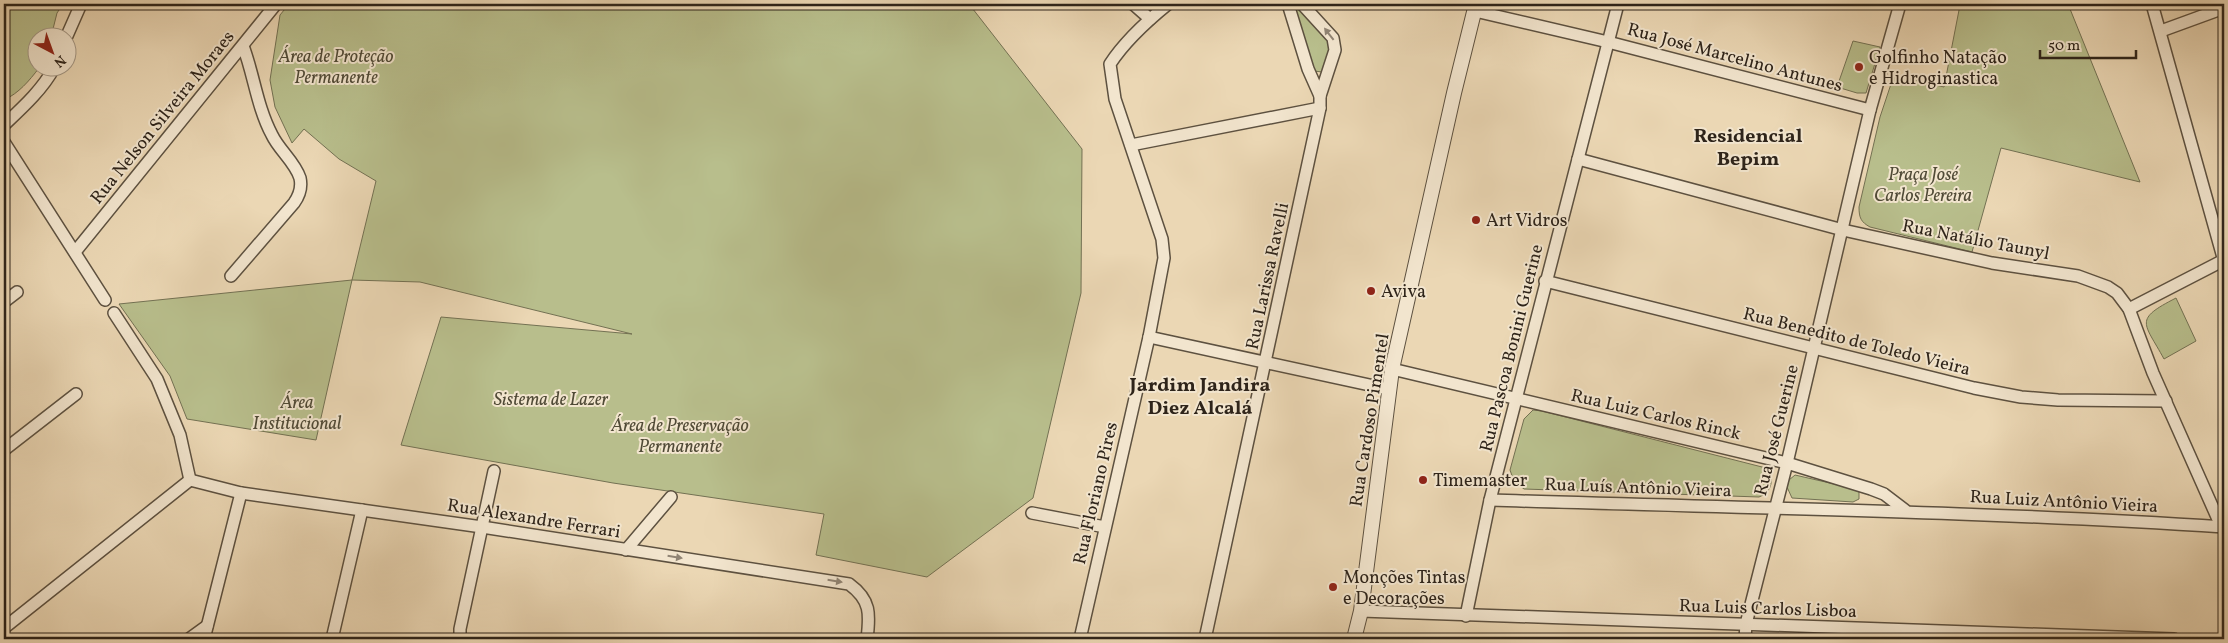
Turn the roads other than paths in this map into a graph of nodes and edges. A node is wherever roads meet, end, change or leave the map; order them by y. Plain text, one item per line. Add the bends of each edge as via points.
1 (81, 4) edge
2 (276, 4) edge
3 (1133, 4) edge
4 (1168, 4) edge
5 (1288, 4) edge
6 (1302, 4) edge
7 (1618, 4) edge
8 (1900, 4) edge
9 (2152, 4) edge
10 (1475, 7) edge
11 (2224, 8) edge
12 (1150, 20) junction
13 (70, 28) edge
14 (2160, 31) junction
15 (1608, 42) junction
16 (243, 46) junction
17 (48, 78) edge
18 (1320, 96) junction
19 (1320, 108) junction
20 (1870, 110) junction
21 (4, 125) edge
22 (4, 142) edge
23 (1131, 145) junction
24 (1578, 159) junction
25 (1842, 230) junction
26 (75, 252) junction
27 (2224, 260) edge
28 (231, 276) dead end
29 (1545, 281) junction
30 (17, 292) dead end
31 (105, 300) dead end
32 (4, 302) edge
33 (2128, 309) junction
34 (114, 312) dead end
35 (1149, 337) junction
36 (1815, 348) junction
37 (1266, 362) junction
38 (1392, 369) junction
39 (1388, 388) junction
40 (76, 394) dead end
41 (1516, 398) junction
42 (2166, 401) junction
43 (4, 450) edge
44 (1787, 463) junction
45 (494, 471) dead end
46 (190, 480) junction
47 (242, 493) junction
48 (671, 497) dead end
49 (1490, 500) junction
50 (1774, 509) junction
51 (362, 510) junction
52 (1905, 510) junction
53 (1032, 513) dead end
54 (2222, 526) edge
55 (482, 527) junction
56 (1104, 527) junction
57 (626, 550) junction
58 (1361, 611) junction
59 (1466, 616) junction
60 (1746, 624) junction
61 (207, 626) junction
62 (4, 628) edge
63 (2087, 637) edge
64 (189, 639) edge
65 (204, 639) edge
66 (332, 639) edge
67 (460, 639) edge
68 (867, 639) edge
69 (1080, 639) edge
70 (1205, 639) edge
71 (1354, 639) edge
72 (1746, 639) edge
73 (2174, 639) edge

1 - 13 street
2 - 16 street, Rua Nelson Silveira Moraes
3 - 12 street
4 - 12 street
5 - 18 street, Rua Larissa Ravelli
18 -> 6 street, Rua Larissa Ravelli via 1335,44
7 - 15 street, Rua Pascoa Bonini Guerine
8 - 20 street, Rua José Guerine
9 - 14 street
10 - 15 street, Rua José Marcelino Antunes
10 - 38 street, Rua Cardoso Pimentel
11 - 14 street
12 - 23 street, Rua Floriano Pires via 1110,64 1115,99
14 - 27 street
15 - 20 street, Rua José Marcelino Antunes
15 - 24 street, Rua Pascoa Bonini Guerine
16 - 26 street, Rua Nelson Silveira Moraes
16 - 28 street via 257,100 272,136 297,170 300,194
17 - 21 street
18 - 19 street, Rua Larissa Ravelli
19 - 23 street
19 - 37 street, Rua Larissa Ravelli
20 - 25 street, Rua José Guerine
22 - 26 street
23 - 35 street, Rua Floriano Pires via 1164,249
24 - 25 street, Rua Natálio Taunyl
24 - 29 street, Rua Pascoa Bonini Guerine
25 - 33 street, Rua Natálio Taunyl via 1992,263 2078,276 2108,287 2117,293
25 - 36 street, Rua José Guerine
26 - 31 street
27 - 33 street
29 - 36 street, Rua Benedito de Toledo Vieira
29 - 41 street, Rua Pascoa Bonini Guerine
30 - 32 street
33 - 42 street, Rua Natálio Taunyl
34 - 46 street via 156,379 180,436
35 - 37 street
35 - 56 street, Rua Floriano Pires
36 - 42 street, Rua Benedito de Toledo Vieira via 2021,397
36 - 44 street, Rua José Guerine
37 - 39 street
37 - 70 street, Rua Larissa Ravelli
38 - 39 street, Rua Cardoso Pimentel
38 - 41 street, Rua Luiz Carlos Rinck
39 - 58 street, Rua Cardoso Pimentel
40 - 43 street
41 - 44 street, Rua Luiz Carlos Rinck
41 - 49 street, Rua Pascoa Bonini Guerine
42 - 54 street, Rua Natálio Taunyl
44 - 50 street, Rua José Guerine
44 - 52 street, Rua Luiz Carlos Rinck via 1884,494
45 - 55 street
46 - 47 street, Rua Alexandre Ferrari
46 - 62 street
47 - 51 street, Rua Alexandre Ferrari
47 - 61 street
48 - 57 street
49 - 50 street, Rua Luís Antônio Vieira
49 - 59 street, Rua Pascoa Bonini Guerine
50 - 52 street, Rua Luís Antônio Vieira
50 - 60 street, Rua José Guerine
51 - 55 street, Rua Alexandre Ferrari
51 - 66 street
52 - 54 street, Rua Luiz Antônio Vieira
53 - 56 street
55 - 57 street, Rua Alexandre Ferrari
55 - 67 street
56 - 69 street, Rua Floriano Pires
57 -> 68 street, Rua Alexandre Ferrari via 849,584 866,601
58 - 59 street, Rua Luis Carlos Lisboa
58 - 71 street, Rua Cardoso Pimentel
59 - 60 street, Rua Luis Carlos Lisboa
60 - 63 street, Rua Luis Carlos Lisboa
60 - 72 street, Rua José Guerine
61 - 64 street
61 - 65 street
63 - 73 street, Rua Luis Carlos Lisboa

